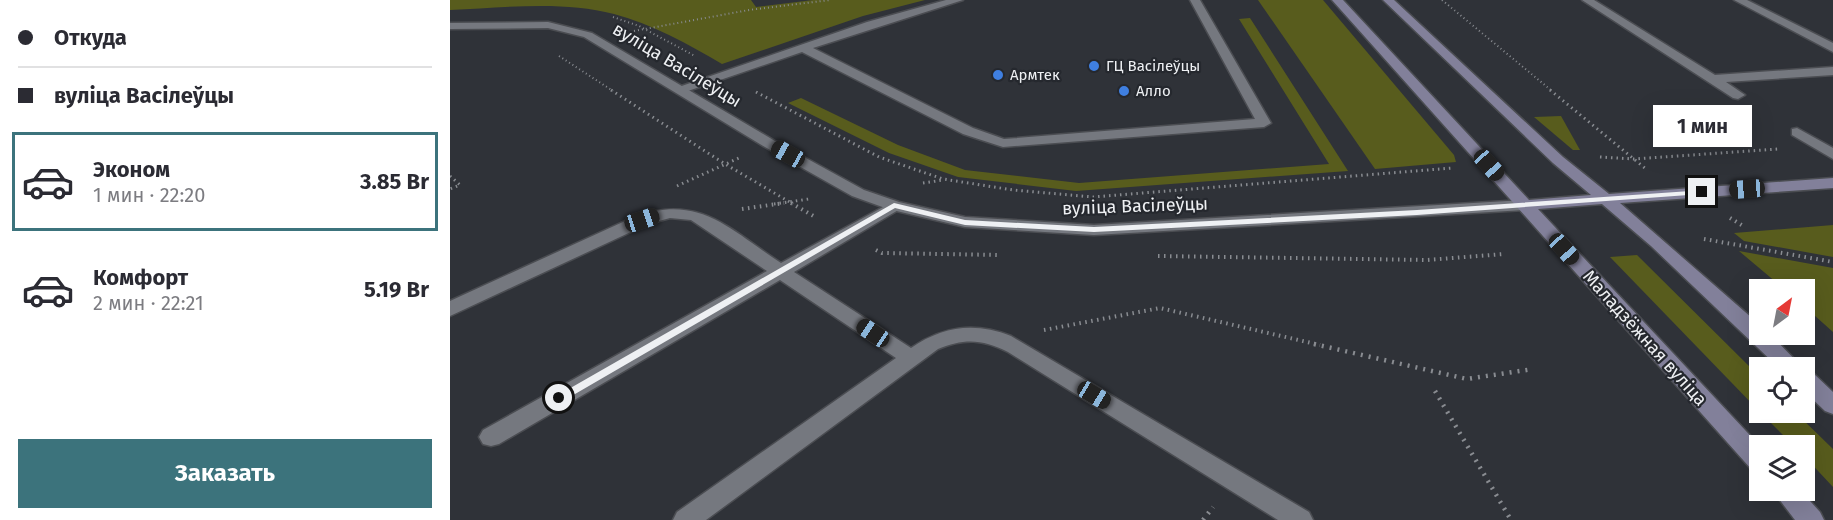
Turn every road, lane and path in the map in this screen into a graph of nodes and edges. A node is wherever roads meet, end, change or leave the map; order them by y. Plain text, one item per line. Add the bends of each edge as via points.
1 (830, 0) edge
2 (958, 0) edge
3 (1195, 0) edge
4 (1337, 0) edge
5 (1388, 0) edge
6 (1442, 0) edge
7 (1587, 0) edge
8 (1738, 0) edge
9 (450, 26) edge
10 (588, 35) junction
11 (802, 47) junction
12 (1833, 48) edge
13 (1833, 71) edge
14 (1710, 79) junction
15 (680, 89) junction
16 (1738, 95) dead end
17 (1797, 132) dead end
18 (1818, 146) junction
19 (1833, 155) edge
20 (1591, 157) dead end
21 (1634, 159) junction
22 (1649, 171) dead end
23 (450, 176) edge
24 (1833, 183) edge
25 (450, 189) edge
26 (1605, 200) junction
27 (1525, 205) junction
28 (894, 206) junction
29 (1704, 239) dead end
30 (1504, 254) dead end
31 (1427, 260) dead end
32 (1833, 262) edge
33 (779, 271) junction
34 (450, 309) edge
35 (1015, 347) junction
36 (1781, 357) edge
37 (910, 358) junction
38 (1533, 369) dead end
39 (1815, 388) edge
40 (1435, 392) dead end
41 (1833, 405) edge
42 (491, 437) dead end
43 (1749, 451) edge
44 (1794, 501) edge
45 (686, 520) edge
46 (1300, 520) edge
47 (1511, 520) edge
48 (1811, 520) edge

1 - 10 path via 749,10 647,30
2 - 11 street
3 - 11 street via 1264,123 1003,143 968,131
4 - 27 main road, Маладзёжная вуліца
5 - 26 main road
6 - 21 path
7 - 14 street
8 - 12 street
9 - 10 street, вуліца Васілеўцы via 548,25
10 - 15 street, вуліца Васілеўцы
11 - 15 street
13 - 14 street
14 - 16 street
15 - 28 street, вуліца Васілеўцы via 849,188
17 - 18 street
18 - 19 street
18 - 21 path
20 - 21 path
21 - 22 path
23 - 25 path via 460,185
24 - 26 main road, вуліца Васілеўцы
26 - 27 main road, вуліца Васілеўцы
26 - 36 main road via 1657,242
27 - 28 street, вуліца Васілеўцы via 1094,230 965,222
27 - 43 main road, Маладзёжная вуліца
28 - 33 street
29 - 32 path
30 - 31 path
33 - 34 street via 697,216 673,212 642,220
33 - 37 street
33 - 42 street
35 - 37 street via 996,336 964,332 931,344
35 - 38 path via 1044,329 1160,308 1467,379
35 - 46 street
37 - 45 street
39 - 41 main road
40 - 47 path
44 - 48 main road

